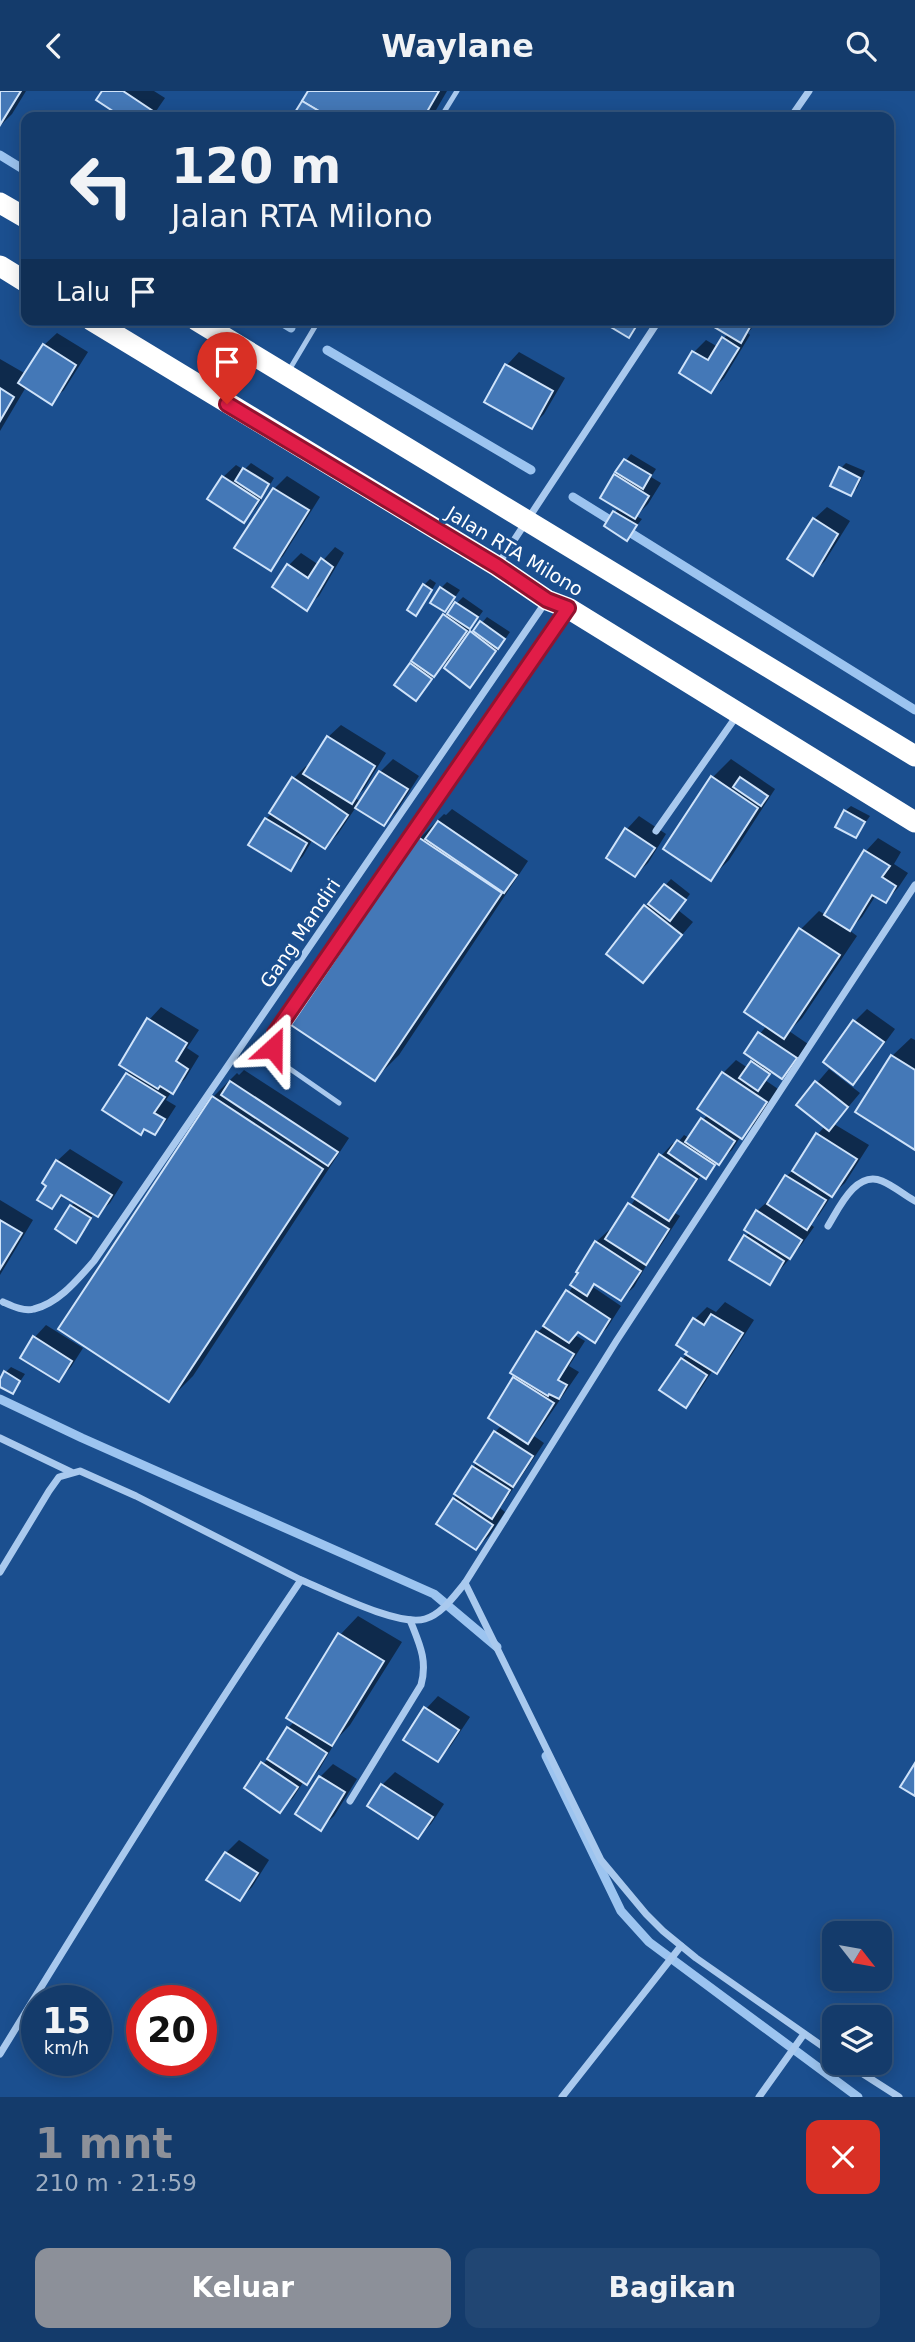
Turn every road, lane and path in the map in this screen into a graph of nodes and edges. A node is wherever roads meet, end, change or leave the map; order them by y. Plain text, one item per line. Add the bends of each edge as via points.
1 (457, 91) edge
2 (808, 91) edge
3 (444, 112) edge
4 (794, 112) edge
5 (0, 203) edge
6 (21, 215) edge
7 (0, 266) edge
8 (21, 279) edge
9 (101, 326) edge
10 (205, 326) edge
11 (315, 326) edge
12 (655, 326) edge
13 (286, 375) junction
14 (527, 520) junction
15 (497, 566) junction
16 (547, 600) junction
17 (568, 608) junction
18 (739, 713) junction
19 (915, 756) edge
20 (915, 822) edge
21 (656, 831) dead end
22 (915, 885) edge
23 (339, 1103) dead end
24 (915, 1201) edge
25 (828, 1226) dead end
26 (2, 1302) dead end
27 (0, 1438) edge
28 (71, 1472) junction
29 (0, 1572) edge
30 (301, 1580) junction
31 (465, 1583) junction
32 (410, 1620) junction
33 (350, 1801) dead end
34 (681, 1946) junction
35 (804, 2034) junction
36 (822, 2046) edge
37 (0, 2054) edge
38 (865, 2075) edge
39 (562, 2097) edge
40 (759, 2097) edge
41 (900, 2097) edge

1 - 3 lane
2 - 4 street
5 - 6 highway
7 - 8 highway
9 - 15 highway, Jalan RTA Milono
10 - 13 highway, Jalan RTA Milono
11 - 13 lane
12 - 14 street
13 - 14 highway, Jalan RTA Milono
14 - 15 street
14 - 19 highway, Jalan RTA Milono
15 - 16 highway, Jalan RTA Milono
16 - 17 highway, Jalan RTA Milono
16 - 26 street, Gang Mandiri via 94,1261 74,1285 33,1310
17 - 18 highway, Jalan RTA Milono
17 - 23 lane via 275,1033 273,1048 280,1062
18 - 20 highway, Jalan RTA Milono
18 - 21 street
22 - 31 street via 617,1340
24 - 25 street via 880,1180 868,1179 844,1199
27 - 28 street
28 - 29 street via 49,1491
28 - 30 street via 92,1475
30 - 32 street
30 - 37 street via 136,1833
31 - 32 street via 434,1614
31 - 34 street via 601,1860 646,1914
32 - 33 street via 424,1657 421,1685
34 - 35 street
34 - 39 street
35 - 36 street
35 - 40 street
38 - 41 street

